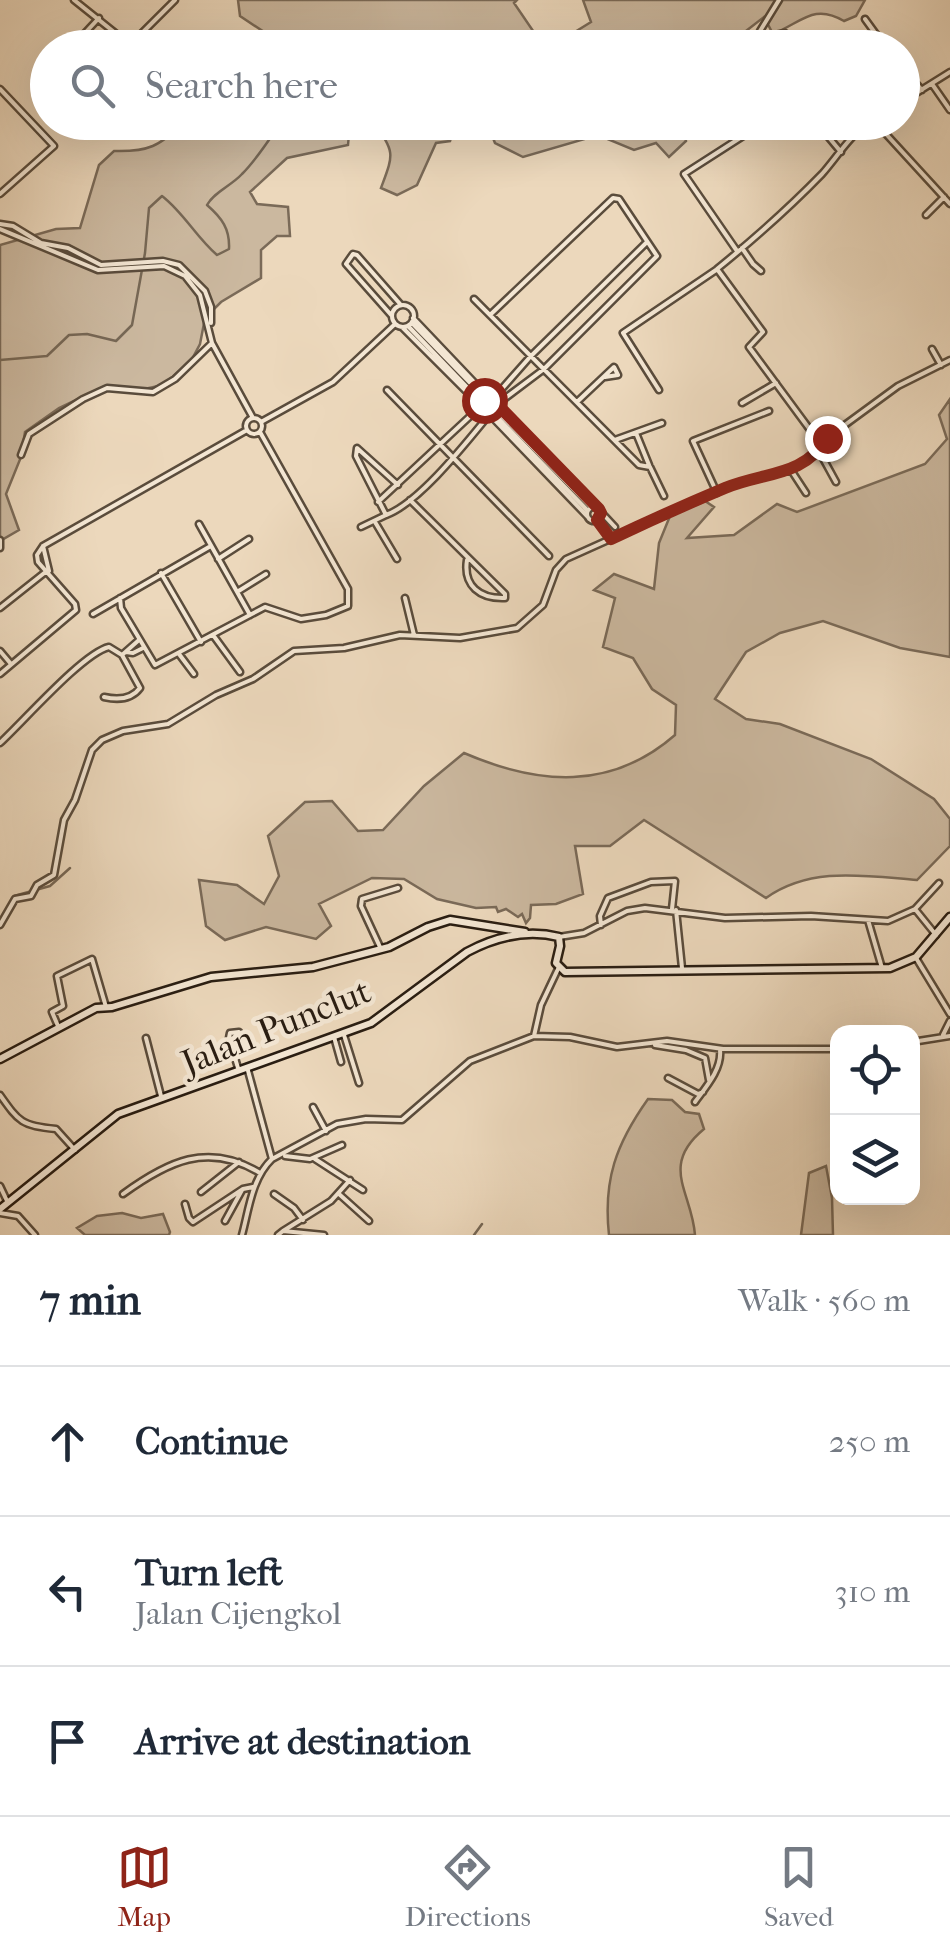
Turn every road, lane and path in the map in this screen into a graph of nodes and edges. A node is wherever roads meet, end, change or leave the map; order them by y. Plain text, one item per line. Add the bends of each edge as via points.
1 (74, 0) edge
2 (175, 0) edge
3 (779, 0) edge
4 (100, 18) junction
5 (865, 18) dead end
6 (88, 30) edge
7 (114, 30) edge
8 (147, 30) edge
9 (761, 30) edge
10 (873, 30) edge
11 (950, 72) edge
12 (932, 84) junction
13 (0, 89) edge
14 (922, 90) edge
15 (950, 110) edge
16 (30, 121) edge
17 (48, 140) edge
18 (737, 140) edge
19 (830, 140) edge
20 (850, 140) edge
21 (889, 140) edge
22 (840, 152) junction
23 (0, 194) edge
24 (944, 197) junction
25 (950, 204) edge
26 (926, 216) dead end
27 (0, 227) edge
28 (647, 243) junction
29 (740, 250) junction
30 (717, 269) junction
31 (761, 270) dead end
32 (474, 299) dead end
33 (401, 305) junction
34 (490, 315) junction
35 (392, 316) junction
36 (395, 324) junction
37 (409, 324) junction
38 (212, 343) junction
39 (932, 349) dead end
40 (530, 356) junction
41 (950, 360) edge
42 (941, 365) junction
43 (544, 370) junction
44 (605, 377) dead end
45 (776, 383) junction
46 (386, 390) dead end
47 (659, 390) dead end
48 (577, 402) junction
49 (742, 403) dead end
50 (489, 406) junction
51 (770, 411) dead end
52 (252, 418) junction
53 (261, 422) junction
54 (662, 423) dead end
55 (247, 430) junction
56 (260, 432) junction
57 (636, 432) junction
58 (614, 440) junction
59 (441, 446) junction
60 (821, 448) junction
61 (20, 455) dead end
62 (452, 459) junction
63 (650, 467) junction
64 (791, 470) junction
65 (836, 482) dead end
66 (398, 485) junction
67 (717, 493) junction
68 (806, 493) dead end
69 (664, 496) dead end
70 (410, 500) junction
71 (378, 502) junction
72 (593, 511) junction
73 (386, 515) junction
74 (597, 520) junction
75 (375, 522) junction
76 (198, 524) dead end
77 (361, 527) dead end
78 (615, 527) dead end
79 (249, 539) dead end
80 (611, 539) junction
81 (0, 540) edge
82 (209, 547) junction
83 (0, 548) edge
84 (549, 556) dead end
85 (468, 558) junction
86 (397, 559) dead end
87 (218, 560) junction
88 (48, 572) junction
89 (161, 574) junction
90 (266, 574) dead end
91 (237, 592) junction
92 (120, 598) junction
93 (405, 598) dead end
94 (1, 606) edge
95 (93, 614) dead end
96 (250, 615) junction
97 (213, 635) junction
98 (414, 635) junction
99 (139, 640) junction
100 (200, 642) junction
101 (143, 648) junction
102 (0, 651) edge
103 (124, 653) junction
104 (179, 654) junction
105 (11, 664) junction
106 (240, 672) dead end
107 (0, 674) edge
108 (194, 674) dead end
109 (104, 697) dead end
110 (0, 742) edge
111 (939, 884) dead end
112 (398, 888) dead end
113 (674, 909) junction
114 (916, 909) junction
115 (950, 917) edge
116 (868, 920) junction
117 (0, 925) edge
118 (601, 925) junction
119 (531, 933) junction
120 (937, 935) junction
121 (558, 937) junction
122 (381, 949) junction
123 (916, 958) junction
124 (558, 968) junction
125 (682, 968) junction
126 (882, 968) junction
127 (106, 1007) junction
128 (950, 1018) edge
129 (58, 1026) junction
130 (239, 1032) dead end
131 (344, 1034) junction
132 (534, 1036) junction
133 (947, 1036) edge
134 (334, 1037) junction
135 (146, 1038) dead end
136 (920, 1041) edge
137 (650, 1044) junction
138 (719, 1048) junction
139 (830, 1049) edge
140 (0, 1059) edge
141 (340, 1062) dead end
142 (243, 1068) junction
143 (668, 1078) dead end
144 (710, 1080) junction
145 (359, 1084) dead end
146 (702, 1092) junction
147 (0, 1095) edge
148 (162, 1099) junction
149 (695, 1102) dead end
150 (314, 1107) dead end
151 (326, 1131) junction
152 (342, 1144) dead end
153 (75, 1150) junction
154 (282, 1156) junction
155 (272, 1159) junction
156 (310, 1159) junction
157 (239, 1162) junction
158 (260, 1174) junction
159 (350, 1180) junction
160 (0, 1186) edge
161 (255, 1186) junction
162 (242, 1189) junction
163 (363, 1190) dead end
164 (200, 1192) dead end
165 (123, 1194) dead end
166 (274, 1194) dead end
167 (339, 1194) junction
168 (8, 1204) junction
169 (184, 1204) dead end
170 (0, 1211) edge
171 (303, 1220) junction
172 (225, 1221) dead end
173 (369, 1221) dead end
174 (280, 1233) edge
175 (35, 1235) edge
176 (242, 1235) edge
177 (324, 1235) edge

1 - 4 street
2 - 8 street
3 - 9 street
4 - 6 street
4 - 7 street
5 - 10 street
11 - 12 street
12 - 14 street
12 - 15 street
13 - 16 street
17 - 23 street via 54,146
18 - 29 street via 684,174
19 - 22 street
20 - 22 street
21 - 24 street
22 - 29 street
24 - 25 street
24 - 26 street
27 - 38 street via 93,268 163,263 176,270 194,284
28 - 34 street via 619,199 610,199
28 - 40 street
28 - 43 street via 656,258
29 - 30 street
29 - 31 street
30 - 45 street via 762,331 749,346
30 - 47 street via 623,333
32 - 34 street
33 - 35 street
33 - 35 street via 357,255 348,259
33 - 37 street via 411,309
34 - 40 street
35 - 36 street
36 - 37 street
36 - 53 street via 333,382
37 - 50 street
37 - 50 street
38 - 52 street
38 - 61 street via 176,379 152,392 107,388 83,399 29,434
39 - 42 street
40 - 43 street
40 - 50 street
41 - 42 street
42 - 60 street via 898,386
43 - 48 street
43 - 50 street
44 - 48 street
45 - 49 street
45 - 60 street
46 - 59 street
48 - 58 street
50 - 59 street
50 - 62 street
50 - 72 street
50 - 72 street
51 - 67 street via 693,442
52 - 53 street
52 - 55 street
53 - 56 street
54 - 57 street
55 - 56 street
55 - 88 street via 43,546 37,557
56 - 96 street via 348,589 348,606 310,618 268,606
57 - 58 street
57 - 63 street
58 - 63 street
59 - 62 street
59 - 66 street
60 - 64 street
60 - 65 street
62 - 70 street
62 - 84 street
63 - 69 street
64 - 67 street
64 - 68 street
66 - 71 street
66 - 71 street via 357,448
67 - 80 street
70 - 73 street
70 - 85 street
71 - 73 street
72 - 74 street
72 - 74 street
72 - 78 street
73 - 75 street
74 - 80 street
75 - 77 street
75 - 86 street
76 - 82 street
79 - 87 street
80 - 98 street via 566,559 542,605 518,628 460,638
81 - 83 street
82 - 87 street
82 - 89 street
85 - 85 street via 505,594 505,598 474,590
87 - 91 street
88 - 94 street
88 - 105 street via 76,610
89 - 92 street
89 - 100 street
90 - 91 street
91 - 96 street
92 - 95 street
92 - 99 street
93 - 98 street
96 - 97 street
97 - 100 street
97 - 106 street
98 - 117 street via 294,651 168,724 102,740 64,820 56,870 16,899
99 - 101 street
99 - 103 street
100 - 104 street
101 - 103 street
101 - 104 street via 155,665
102 - 105 street
103 - 109 street via 140,688 117,700
103 - 110 street via 110,647 97,652
104 - 108 street
105 - 107 street
111 - 114 street
112 - 122 street via 362,899
113 - 116 street via 725,918
113 - 118 street via 645,908
113 - 118 street via 675,881 651,882 608,898
113 - 125 street
114 - 116 street via 897,920
114 - 120 street
115 - 120 main road
116 - 126 street
118 - 121 street
119 - 121 main road, Jalan Punclut
119 - 122 main road via 450,920
119 - 131 main road, Jalan Punclut via 466,952 388,1013
120 - 123 main road
121 - 124 main road
122 - 127 main road via 313,967 211,978
123 - 126 main road
123 - 128 street
124 - 125 main road
124 - 132 street
125 - 126 main road
127 - 129 main road
127 - 129 street via 92,959 57,976 64,1006 52,1012
128 - 133 street
129 - 140 main road
130 - 142 street via 229,1038
131 - 134 main road, Jalan Punclut
131 - 145 street
132 - 137 street via 617,1047
132 - 151 street via 465,1065 402,1120 342,1122
133 - 136 street
134 - 141 street
134 - 142 main road, Jalan Punclut
135 - 148 street
137 - 138 street
137 - 144 street via 705,1058
138 - 139 street
138 - 144 street
142 - 148 main road, Jalan Punclut
142 - 155 street
143 - 146 street
144 - 146 street
146 - 149 street
147 - 153 street via 20,1121 56,1128
148 - 153 main road, Jalan Punclut via 118,1114
150 - 151 street
151 - 154 street
152 - 156 street
153 - 168 main road, Jalan Punclut
154 - 155 street
154 - 156 street
155 - 158 street
156 - 159 street
157 - 158 street
157 - 164 street
157 - 165 street via 181,1161
158 - 161 street
159 - 163 street
159 - 167 street
160 - 168 street
161 - 162 street
161 - 176 street
162 - 169 street via 194,1222
162 - 172 street
166 - 171 street
167 - 171 street
167 - 173 street
168 - 170 main road, Jalan Punclut
170 - 175 street via 18,1216
171 - 174 street
174 - 177 street

